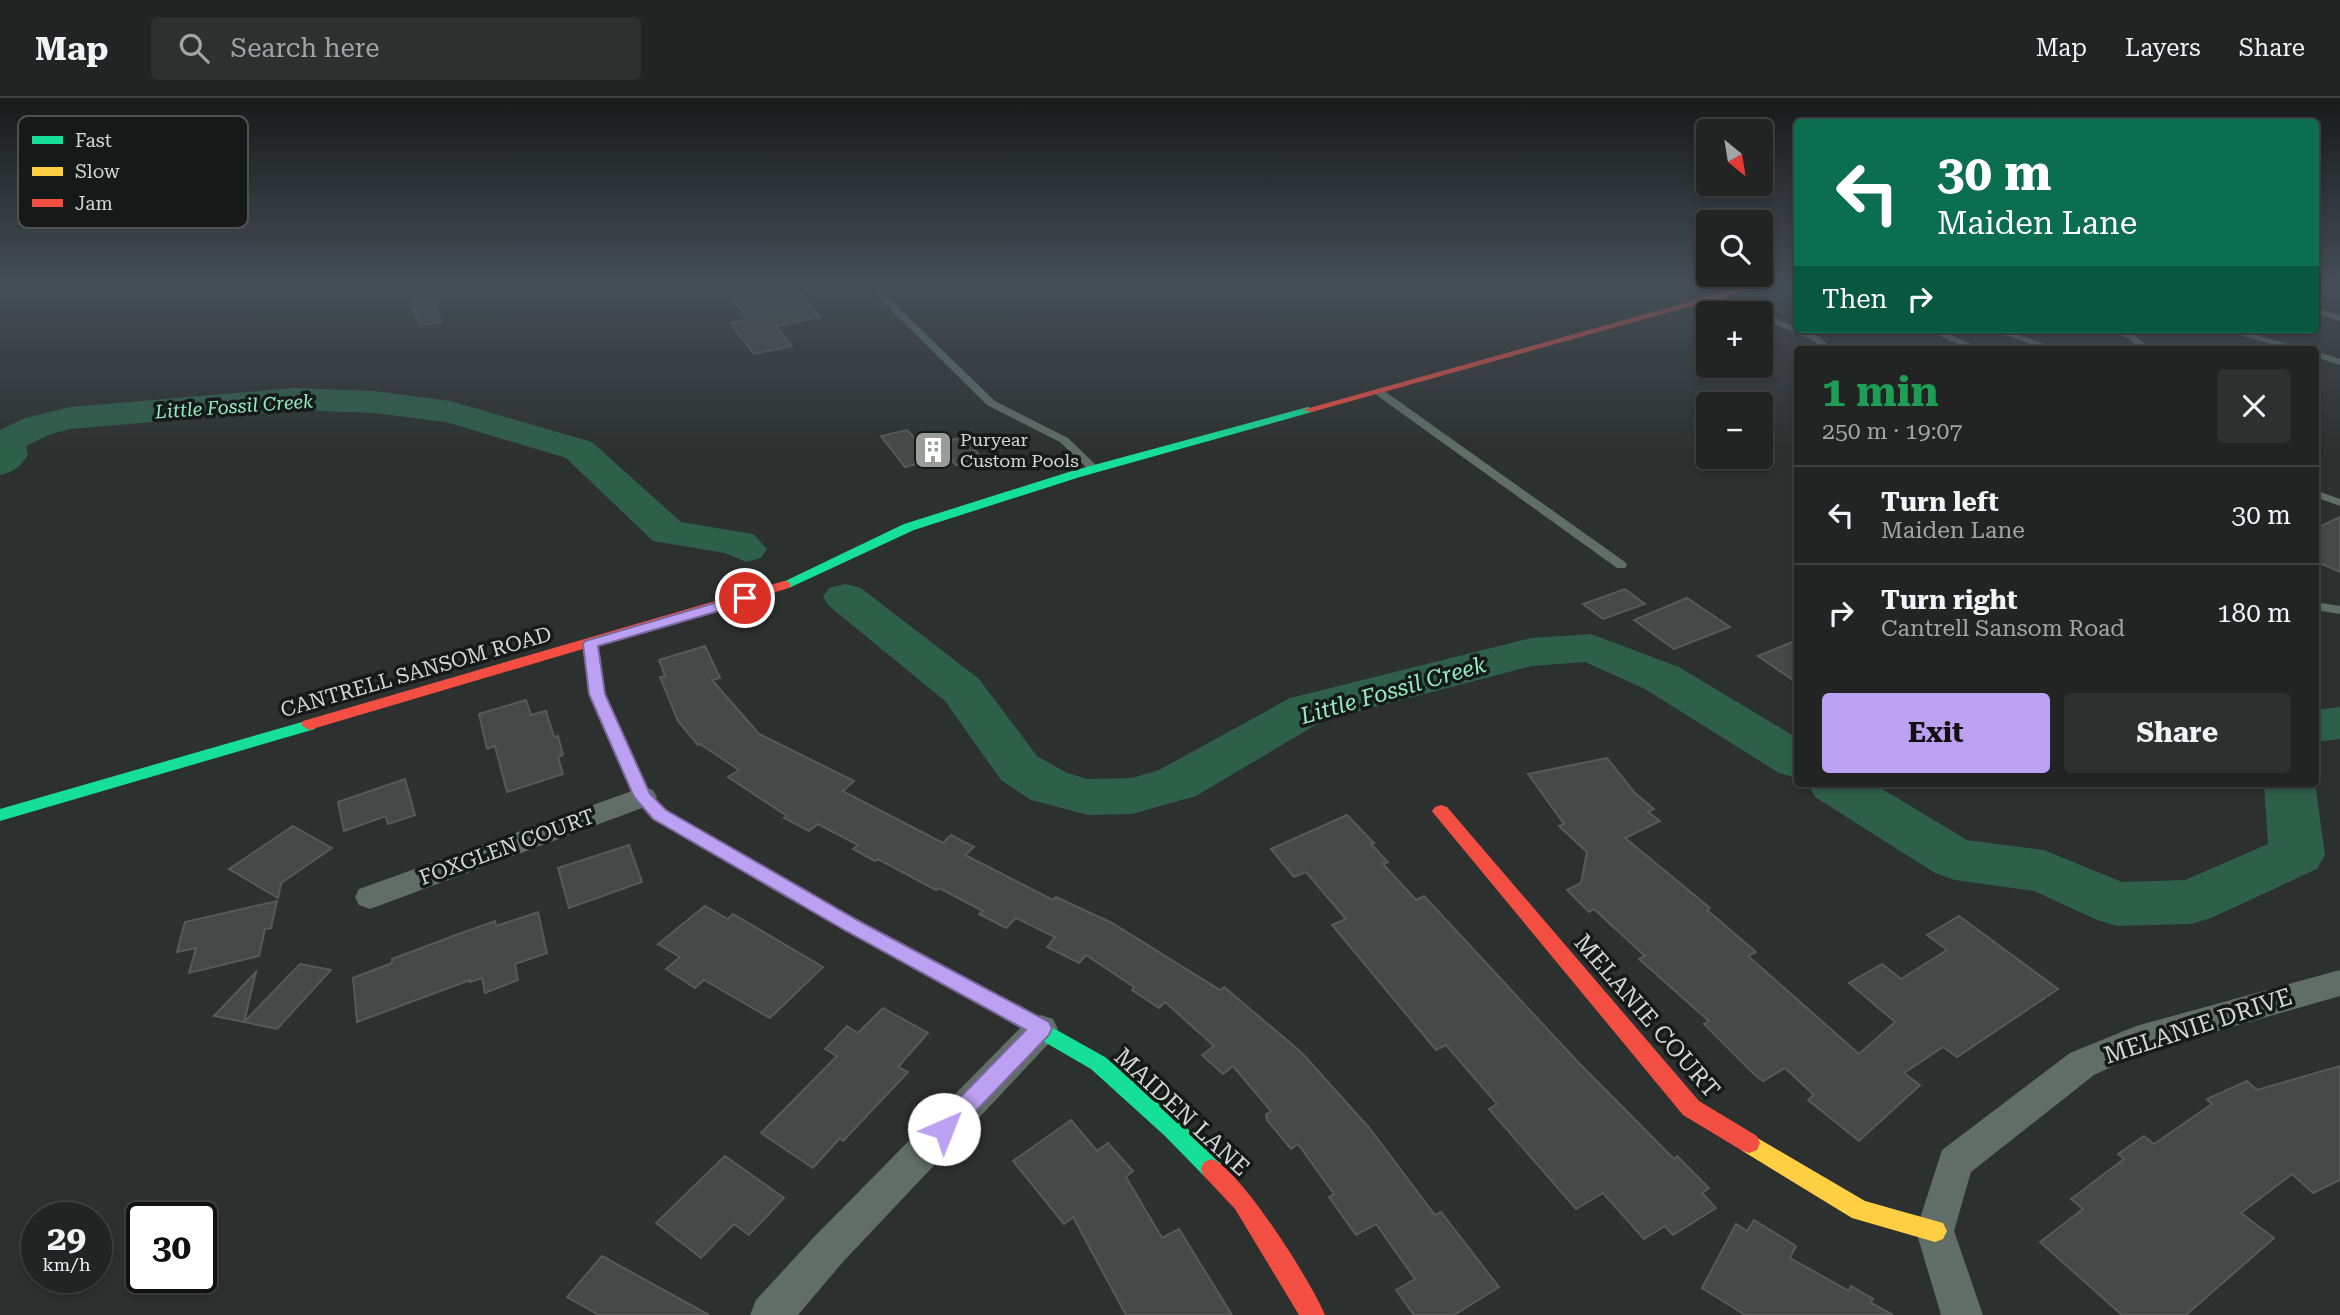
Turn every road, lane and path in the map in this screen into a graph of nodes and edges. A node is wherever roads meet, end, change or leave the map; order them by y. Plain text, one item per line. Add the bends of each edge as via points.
1 (927, 341) edge
2 (1562, 341) edge
3 (2268, 341) edge
4 (2289, 346) edge
5 (2319, 355) edge
6 (2340, 362) edge
7 (1379, 392) junction
8 (1094, 469) junction
9 (2319, 497) edge
10 (2340, 503) edge
11 (1621, 565) dead end
12 (2319, 607) edge
13 (2340, 610) edge
14 (590, 644) junction
15 (643, 797) junction
16 (1441, 811) dead end
17 (0, 815) edge
18 (370, 897) dead end
19 (2340, 983) edge
20 (1041, 1028) junction
21 (1935, 1231) junction
22 (771, 1315) edge
23 (1313, 1315) edge
24 (1962, 1315) edge

1 - 8 lane via 991,403 1064,440
2 - 7 main road, CANTRELL SANSOM ROAD
3 - 4 lane
5 - 6 lane
7 - 8 main road, CANTRELL SANSOM ROAD
7 - 11 lane
8 - 14 main road, CANTRELL SANSOM ROAD via 909,527 783,586
9 - 10 lane
12 - 13 lane
14 - 15 main road, MAIDEN LANE via 597,694
14 - 17 main road, CANTRELL SANSOM ROAD
15 - 18 street, FOXGLEN COURT
15 - 20 main road, MAIDEN LANE via 660,814 696,835
16 - 21 main road, MELANIE COURT via 1691,1108 1860,1210
19 - 21 street, MELANIE DRIVE via 2136,1040 2082,1064 1955,1162
20 - 22 street
20 - 23 main road, MAIDEN LANE via 1098,1063 1173,1129 1242,1201
21 - 24 street

